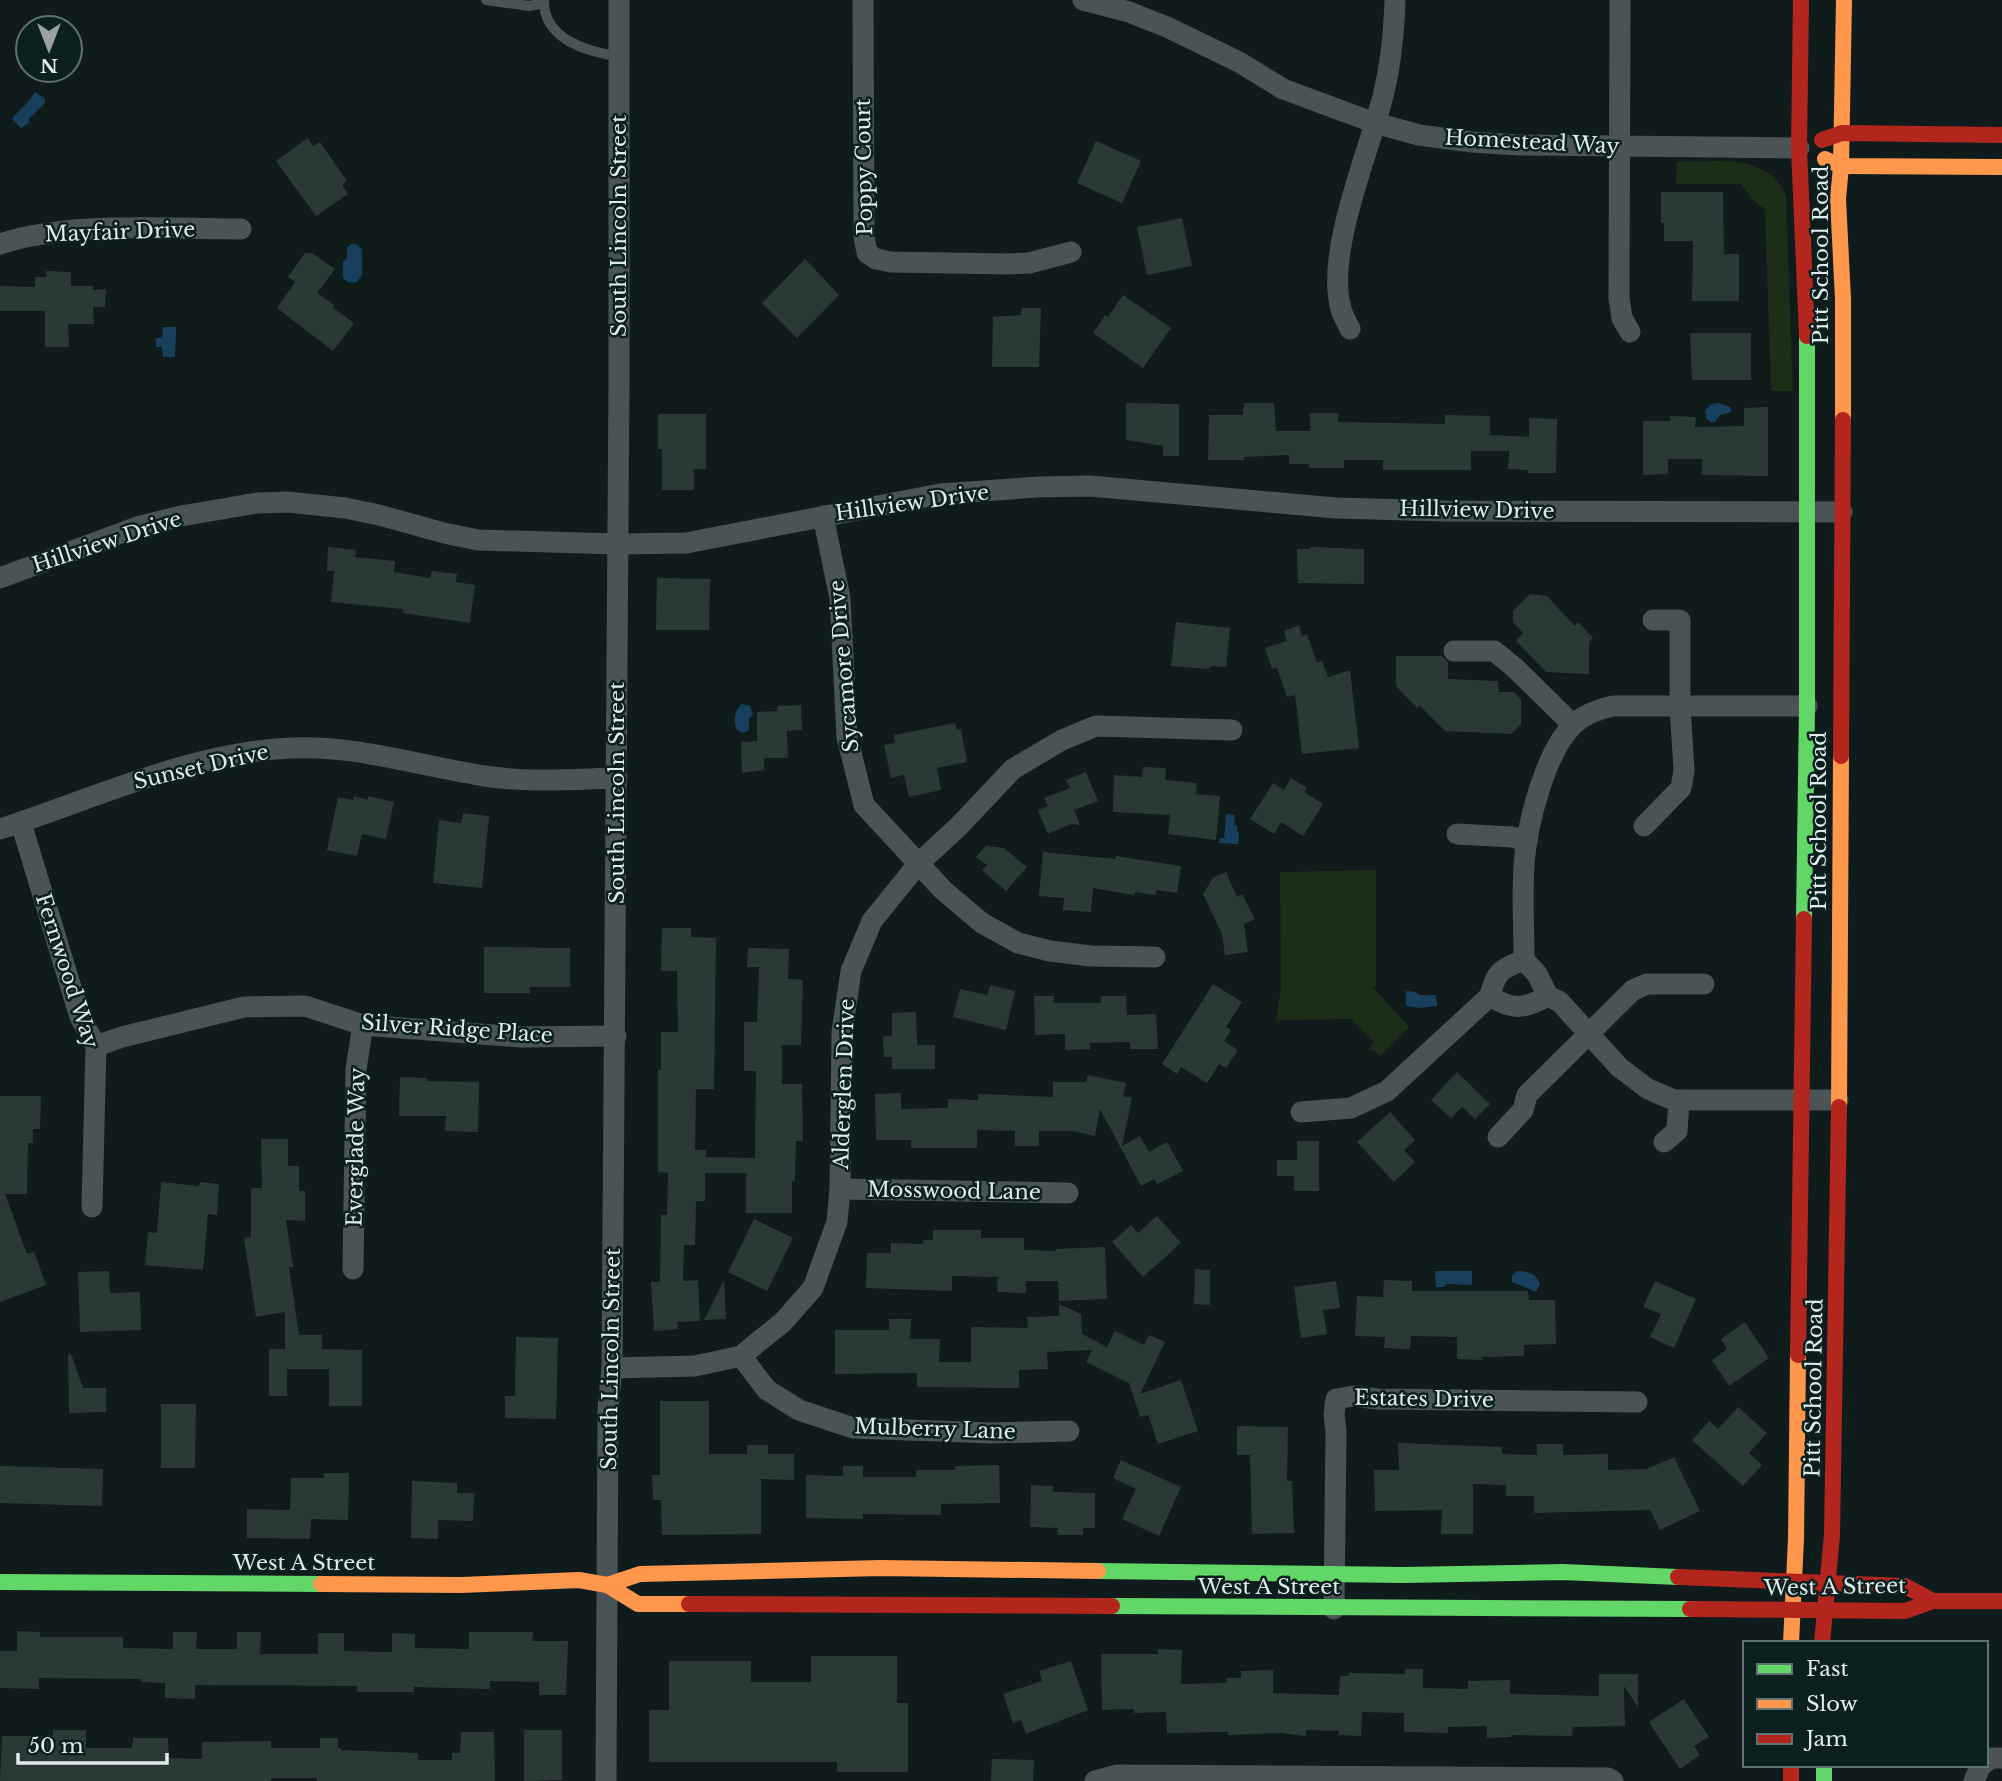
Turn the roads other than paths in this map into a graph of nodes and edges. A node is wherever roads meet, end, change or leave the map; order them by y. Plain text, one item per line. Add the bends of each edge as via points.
1 (486, 0) edge
2 (619, 0) edge
3 (863, 0) edge
4 (1395, 0) edge
5 (1620, 0) edge
6 (1801, 0) edge
7 (1844, 0) edge
8 (544, 1) edge
9 (1088, 1) edge
10 (618, 56) junction
11 (1375, 124) junction
12 (1842, 134) junction
13 (2002, 135) edge
14 (1619, 146) junction
15 (1799, 148) junction
16 (1842, 166) junction
17 (2002, 167) edge
18 (241, 229) dead end
19 (0, 244) edge
20 (1071, 252) dead end
21 (1350, 329) dead end
22 (1630, 332) dead end
23 (1807, 512) junction
24 (1842, 512) junction
25 (822, 516) junction
26 (617, 544) junction
27 (0, 578) edge
28 (1653, 620) dead end
29 (1454, 651) dead end
30 (1680, 705) junction
31 (1807, 706) junction
32 (1573, 725) junction
33 (1232, 730) dead end
34 (617, 778) junction
35 (21, 822) junction
36 (1644, 826) dead end
37 (0, 830) edge
38 (1457, 834) dead end
39 (1527, 841) junction
40 (918, 864) junction
41 (1155, 957) dead end
42 (1524, 960) junction
43 (1704, 984) dead end
44 (1490, 996) junction
45 (1548, 996) junction
46 (363, 1025) junction
47 (1589, 1033) junction
48 (616, 1036) junction
49 (96, 1046) junction
50 (1803, 1099) junction
51 (1679, 1100) junction
52 (1838, 1100) junction
53 (1301, 1112) dead end
54 (1498, 1137) dead end
55 (1664, 1142) dead end
56 (840, 1189) junction
57 (1069, 1193) dead end
58 (92, 1207) dead end
59 (354, 1269) dead end
60 (741, 1356) junction
61 (612, 1368) junction
62 (1637, 1402) dead end
63 (1069, 1431) dead end
64 (1335, 1574) junction
65 (1794, 1581) junction
66 (0, 1582) edge
67 (1827, 1582) junction
68 (607, 1585) junction
69 (1933, 1601) junction
70 (2002, 1601) edge
71 (1334, 1609) junction
72 (1792, 1609) junction
73 (1824, 1610) junction
74 (1791, 1641) edge
75 (1822, 1641) edge
76 (1095, 1780) edge
77 (606, 1781) edge
78 (1613, 1781) edge

1 - 8 lane via 529,6
2 - 10 street, South Lincoln Street
3 - 20 street, Poppy Court via 867,253 891,262 1007,264
4 - 11 street via 1388,73
5 - 14 street
6 - 15 street, Pitt School Road
7 - 12 street, Pitt School Road
8 - 10 lane via 546,16 556,32 595,53
9 - 11 street, Homestead Way via 1167,27 1283,89
10 - 26 street, South Lincoln Street
11 - 14 street, Homestead Way via 1472,142
11 - 21 street via 1342,246 1341,308
12 - 13 street, Homestead Way
12 - 15 street, Homestead Way
12 - 16 street, Pitt School Road
14 - 15 street, Homestead Way
14 - 22 street via 1619,298
15 - 16 street, Homestead Way
15 - 23 street, Pitt School Road via 1807,339
16 - 17 street, Homestead Way
16 - 24 street, Pitt School Road via 1838,199 1843,299
18 - 19 street, Mayfair Drive via 76,229
23 - 24 street, Hillview Drive
23 - 25 street, Hillview Drive via 1336,508 1090,486 940,494
23 - 31 street, Pitt School Road
24 - 52 street, Pitt School Road
25 - 26 street, Hillview Drive via 685,543
25 - 40 street, Sycamore Drive via 839,598 847,737 864,805
26 - 27 street, Hillview Drive via 478,540 345,508 257,503 137,527
26 - 34 street, South Lincoln Street
28 - 30 street via 1680,620
29 - 32 street via 1494,651
30 - 31 street
30 - 32 street via 1612,706
30 - 36 street via 1681,788
31 - 50 street, Pitt School Road
32 - 39 street via 1555,750
33 - 40 street, Alderglen Drive via 1096,726 1062,740 1013,769
34 - 35 street, Sunset Drive via 488,777 362,751 289,748 178,769
34 - 48 street, South Lincoln Street
35 - 37 street, Sunset Drive
35 - 49 street, Fernwood Way via 80,1017
38 - 39 street
39 - 42 street
40 - 41 street, Sycamore Drive via 982,923 1018,943 1091,956
40 - 56 street, Alderglen Drive via 872,921 851,971 842,1032
42 - 44 street via 1499,972
42 - 45 street
43 - 47 street via 1647,984 1633,990
44 - 45 street via 1512,1008
44 - 53 street via 1388,1091 1351,1108
45 - 47 street via 1560,1002
46 - 48 street, Silver Ridge Place via 521,1037
46 - 49 street, Silver Ridge Place via 305,1006 244,1007
46 - 59 street, Everglade Way via 356,1069
47 - 51 street via 1619,1067 1648,1089
47 - 54 street via 1527,1095 1523,1110
48 - 61 street, South Lincoln Street
49 - 58 street, Fernwood Way
50 - 51 street
50 - 52 street
50 - 65 street, Pitt School Road
51 - 55 street via 1677,1131
52 - 67 street, Pitt School Road via 1832,1521
56 - 57 street, Mosswood Lane
56 - 60 street, Alderglen Drive via 837,1222 813,1288 783,1322
60 - 61 street, Alderglen Drive via 695,1366
60 - 63 street, Mulberry Lane via 767,1390 788,1404 853,1428
61 - 68 street, South Lincoln Street
62 - 64 street, Estates Drive via 1336,1399
64 - 65 street, West A Street via 1563,1572
64 - 68 street, West A Street via 881,1568 640,1574
64 - 71 street, Estates Drive
65 - 67 street, West A Street
65 - 72 street, Pitt School Road
66 - 68 street, West A Street via 461,1585 579,1580
67 - 69 street, West A Street via 1905,1586
67 - 73 street, Pitt School Road
68 - 71 street, West A Street via 638,1604
68 - 77 street, South Lincoln Street
69 - 70 street, West A Street
69 - 73 street, West A Street via 1905,1611
71 - 72 street, West A Street
72 - 73 street, West A Street
72 - 74 street, Pitt School Road
73 - 75 street, Pitt School Road
76 - 78 street via 1118,1775

